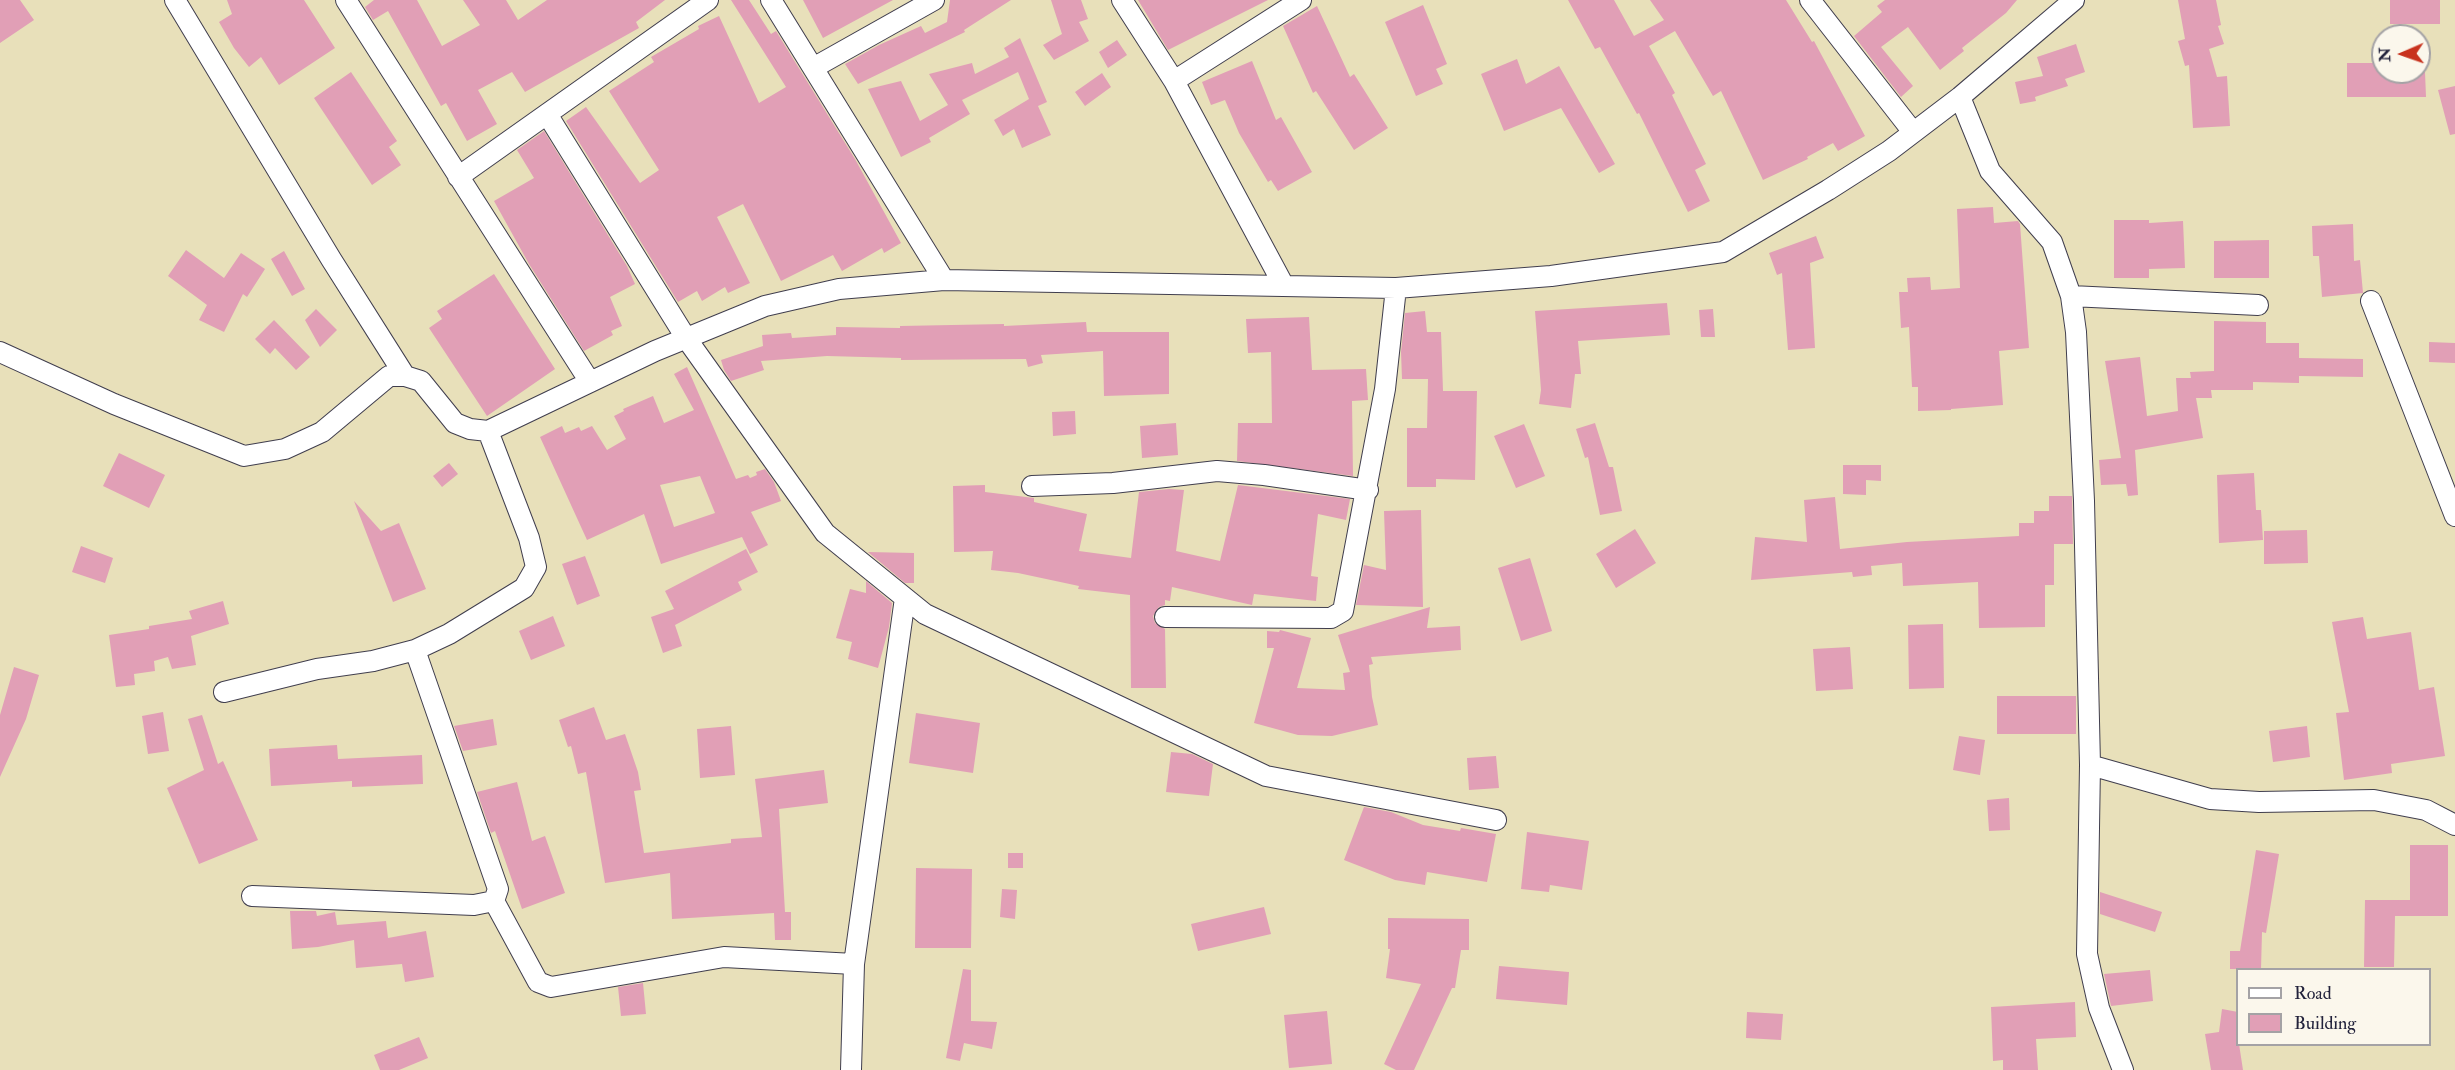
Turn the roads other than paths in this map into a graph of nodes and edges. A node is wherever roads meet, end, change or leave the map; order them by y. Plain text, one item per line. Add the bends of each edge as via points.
1 (175, 0) edge
2 (346, 0) edge
3 (708, 0) edge
4 (771, 0) edge
5 (934, 0) edge
6 (1122, 0) edge
7 (1301, 0) edge
8 (1810, 0) edge
9 (2074, 0) edge
10 (813, 68) junction
11 (1174, 81) junction
12 (1960, 96) junction
13 (547, 114) junction
14 (1913, 132) junction
15 (458, 177) junction
16 (944, 280) junction
17 (1284, 286) junction
18 (1396, 288) junction
19 (2071, 296) junction
20 (2371, 301) dead end
21 (2258, 305) dead end
22 (686, 338) junction
23 (0, 352) edge
24 (405, 376) junction
25 (590, 382) junction
26 (488, 430) junction
27 (1032, 486) dead end
28 (1368, 490) junction
29 (2455, 516) edge
30 (906, 598) junction
31 (1165, 617) dead end
32 (415, 650) junction
33 (224, 692) dead end
34 (2090, 765) junction
35 (1496, 820) dead end
36 (2455, 825) edge
37 (252, 896) dead end
38 (494, 901) junction
39 (854, 964) junction
40 (851, 1070) edge
41 (2123, 1070) edge

1 - 24 street
2 - 15 street
3 - 13 street
4 - 10 street
5 - 10 street
6 - 11 street
7 - 11 street
8 - 14 street
9 - 12 street
10 - 16 street
11 - 17 street
12 - 14 street
12 - 19 street via 1990,171 2052,242
13 - 15 street
13 - 22 street
14 - 18 street via 1828,190 1723,252 1551,276
15 - 25 street
16 - 17 street
16 - 22 street via 839,289 765,306
17 - 18 street
18 - 28 street
19 - 21 street
19 - 34 street via 2084,501
20 - 29 street
22 - 25 street
22 - 30 street via 825,533
23 - 24 street via 114,404 244,456 285,450 322,432 389,376
24 - 26 street via 421,381 455,423
25 - 26 street
26 - 32 street via 536,567 524,588
27 - 28 street via 1113,483 1217,471
28 - 31 street via 1343,612 1331,618
30 - 35 street via 925,614 1266,776
30 - 39 street
32 - 33 street
32 - 38 street via 498,889
34 - 36 street via 2210,799 2374,800 2427,810
34 - 41 street via 2087,954 2100,1008
37 - 38 street via 474,905
38 - 39 street via 538,982 551,987 724,957
39 - 40 street

